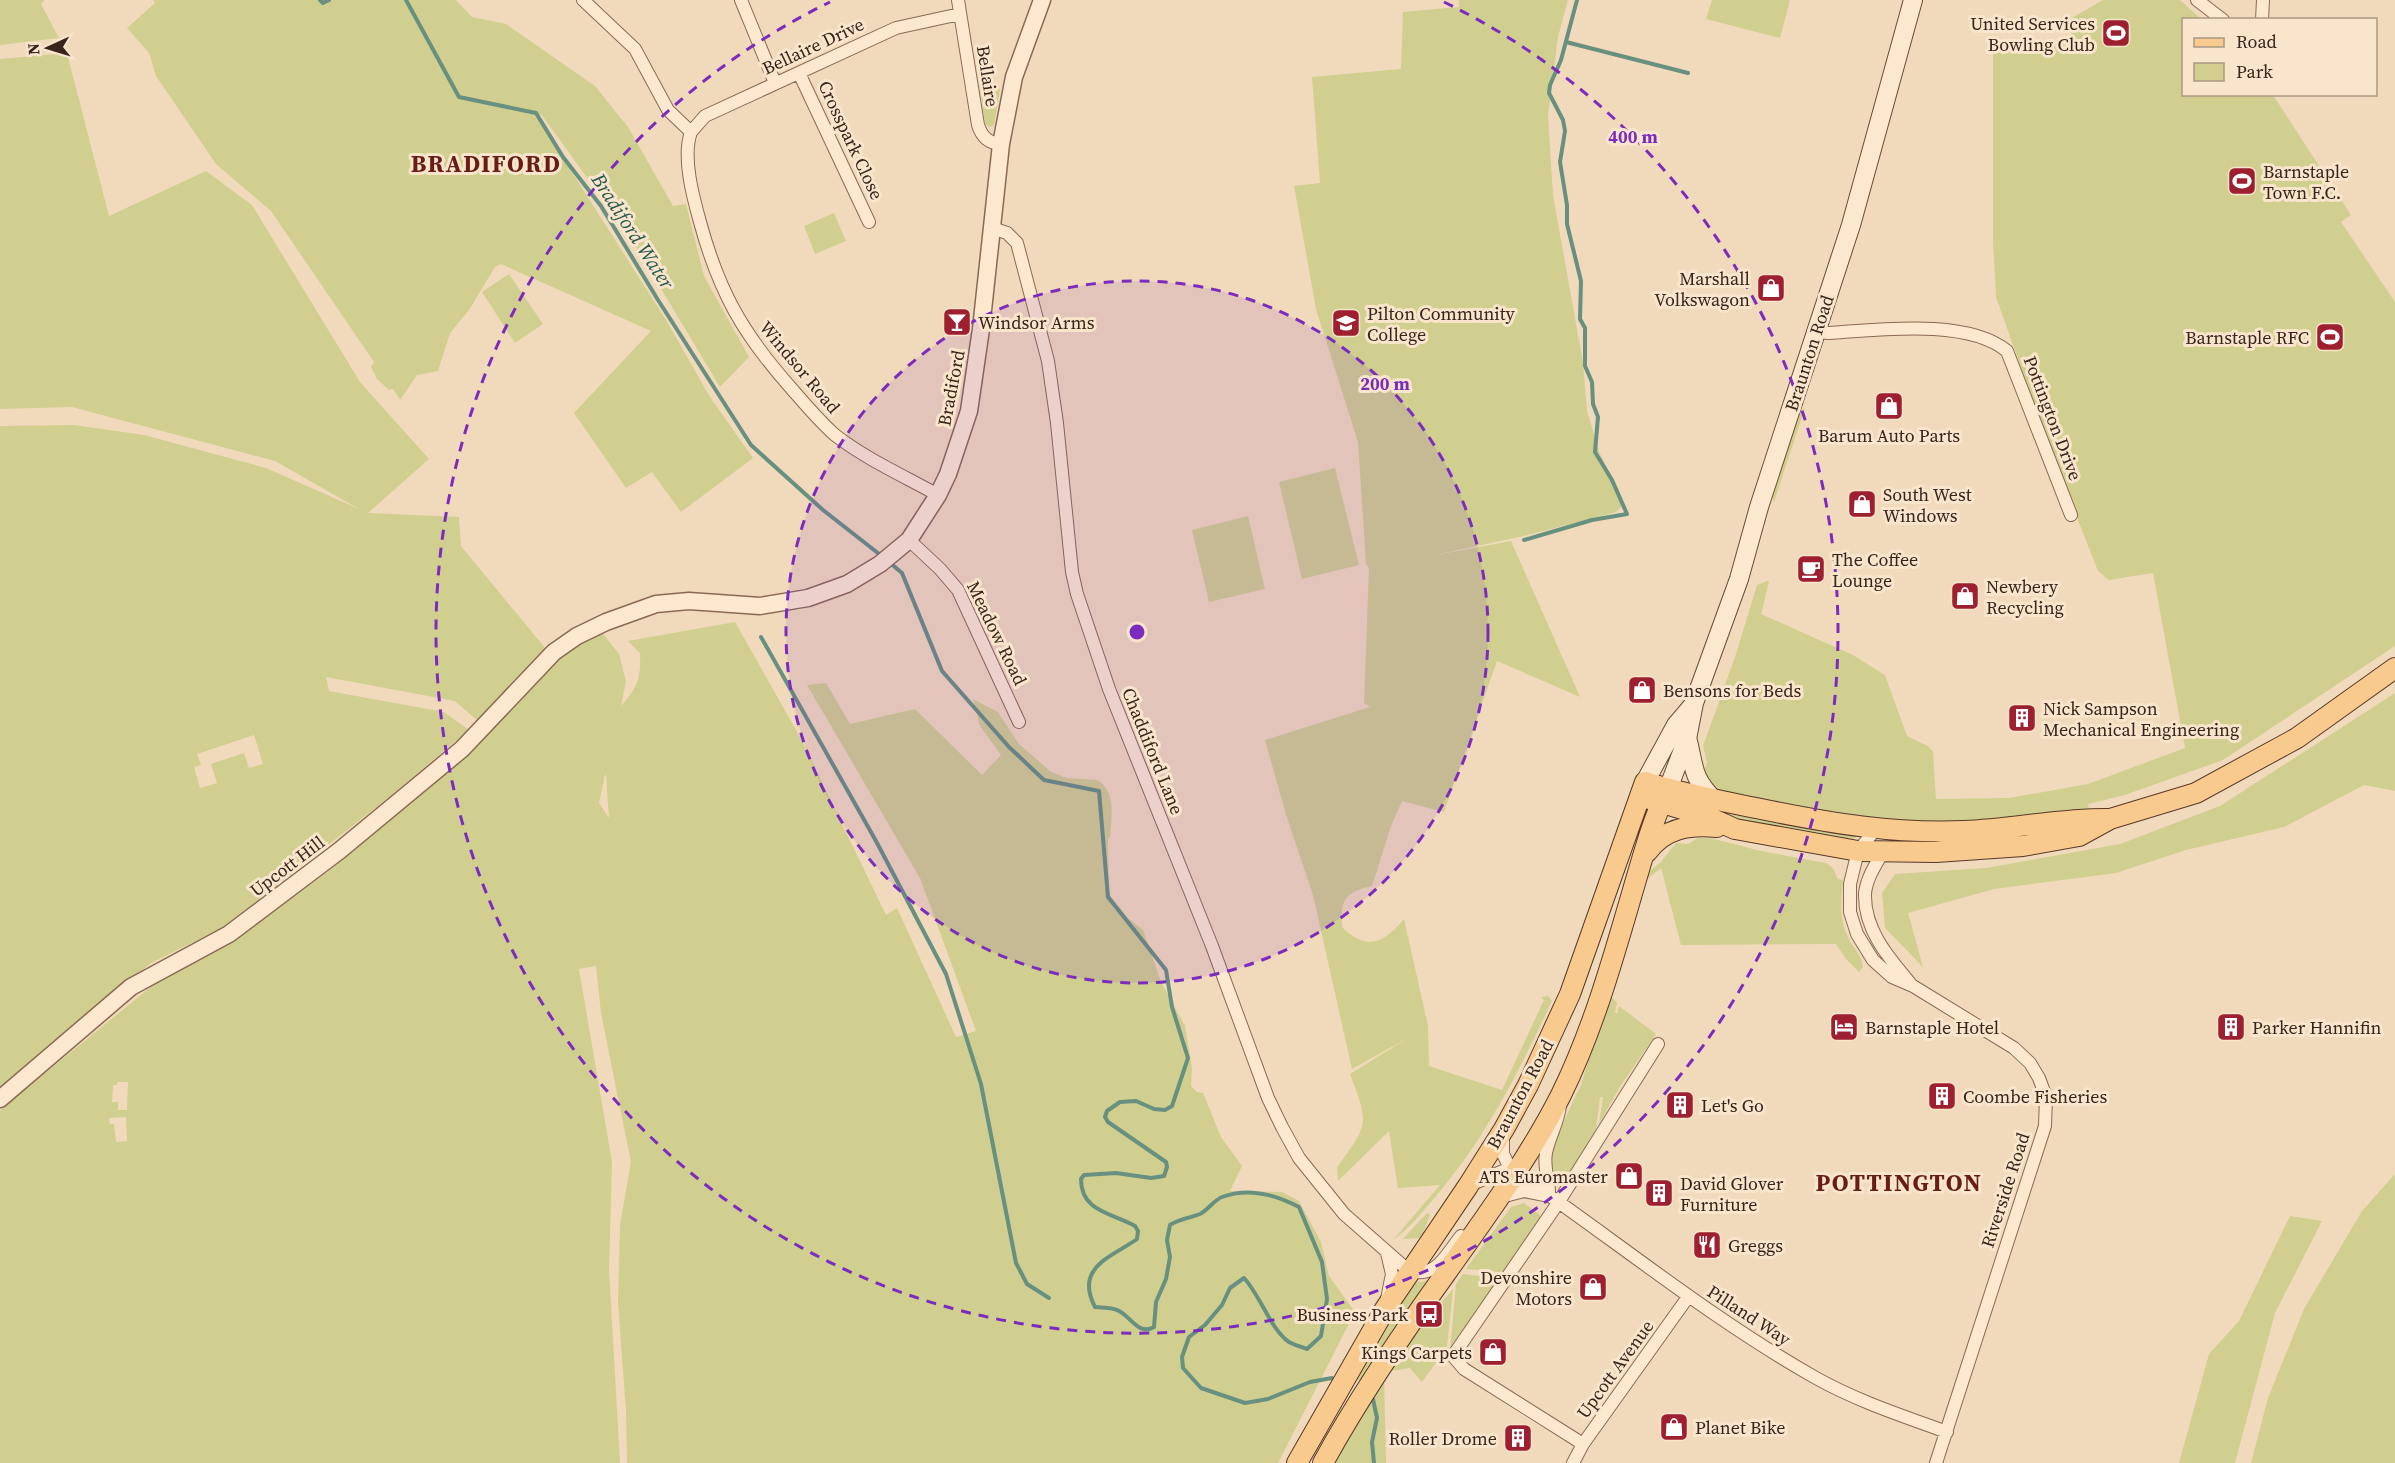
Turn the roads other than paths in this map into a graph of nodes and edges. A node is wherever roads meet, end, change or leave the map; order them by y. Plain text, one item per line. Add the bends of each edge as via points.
1 (583, 0) edge
2 (741, 0) edge
3 (958, 0) edge
4 (1042, 0) edge
5 (1913, 0) edge
6 (2198, 0) edge
7 (2263, 0) edge
8 (960, 14) junction
9 (2220, 18) edge
10 (2262, 18) edge
11 (799, 73) junction
12 (775, 83) junction
13 (690, 132) junction
14 (1001, 144) junction
15 (869, 222) dead end
16 (992, 228) junction
17 (1815, 332) junction
18 (938, 495) junction
19 (2071, 515) dead end
20 (903, 545) junction
21 (689, 601) joint
22 (2395, 668) edge
23 (1694, 703) junction
24 (1019, 722) dead end
25 (1687, 740) junction
26 (1642, 789) junction
27 (1664, 796) junction
28 (1714, 800) junction
29 (2110, 819) junction
30 (1735, 829) junction
31 (1876, 829) junction
32 (1858, 850) junction
33 (1883, 852) junction
34 (1641, 861) junction
35 (1913, 986) junction
36 (1658, 1044) dead end
37 (1561, 1094) junction
38 (0, 1100) edge
39 (1504, 1129) junction
40 (1514, 1171) junction
41 (1468, 1186) junction
42 (1500, 1197) junction
43 (1553, 1200) junction
44 (1484, 1220) junction
45 (1424, 1251) junction
46 (1387, 1253) junction
47 (1409, 1271) junction
48 (1688, 1297) junction
49 (1385, 1309) junction
50 (1947, 1432) junction
51 (1583, 1444) junction
52 (1297, 1463) edge
53 (1323, 1463) edge
54 (1573, 1463) edge
55 (1936, 1463) edge

1 - 13 street via 635,49 668,110
2 - 12 street
3 - 8 street, Bellaire
4 - 14 street, Bradiford via 1014,77
5 - 17 main road, Braunton Road via 1851,225
6 - 9 street
7 - 10 street
8 - 11 street, Bellaire Drive via 896,28
8 - 14 street, Bellaire via 978,125 988,140
11 - 12 street, Bellaire Drive
11 - 15 street, Crosspark Close
12 - 13 street, Bellaire Drive via 705,116
13 - 18 street, Windsor Road via 688,157 694,201 708,253 728,303 755,346 834,434
14 - 16 street, Bradiford
16 - 18 street, Bradiford via 974,389 955,457
16 - 46 street, Chaddiford Lane via 1017,243 1026,271 1050,372 1072,572 1109,689 1282,1127 1299,1158 1344,1214
17 - 19 street, Pottington Drive via 1936,328 1999,344 2007,351
17 - 23 main road, Braunton Road via 1739,579
18 - 20 street, Bradiford
20 - 21 street, Bradiford via 847,584 808,598 760,606
20 - 24 street, Meadow Road via 940,569 958,590
21 - 38 street, Upcott Hill via 647,606 577,636 554,652 462,750 339,851 229,934 131,987
22 - 29 main road via 2297,738 2226,778 2187,796
23 - 25 main road, Braunton Road
23 - 26 main road, Braunton Road via 1676,725
25 - 27 main road, Braunton Road
25 - 28 main road via 1692,769
26 - 27 main road
26 - 39 main road, Braunton Road via 1570,994
27 - 28 main road
27 - 30 main road
27 - 34 main road, Braunton Road
28 - 31 main road via 1836,825
29 - 31 main road via 1965,831
29 - 33 main road via 2079,836 2024,846 1982,851
30 - 32 main road
30 - 34 main road via 1676,829 1650,848
31 - 32 street, Riverside Road
32 - 33 main road
32 - 35 street, Riverside Road via 1850,884 1850,912 1857,934 1873,960 1892,977
33 - 35 street, Riverside Road via 1865,893 1868,917 1890,960
34 - 37 main road, Braunton Road via 1599,1002
35 - 50 street, Riverside Road via 2014,1048 2030,1063 2046,1097 2045,1126
36 - 43 street
37 - 40 main road, Braunton Road
37 - 43 street via 1559,1119 1546,1154
39 - 40 street via 1503,1154
39 - 41 main road, Braunton Road
40 - 41 street
40 - 42 main road, Braunton Road
40 - 43 street, Pilland Way
41 - 45 main road, Braunton Road
42 - 43 street, Pilland Way via 1524,1191
42 - 44 main road, Braunton Road
43 - 48 street, Pilland Way
43 - 51 street via 1453,1356 1464,1369
44 - 47 street via 1467,1228 1429,1273
44 - 53 main road, Braunton Road via 1370,1384
45 - 46 street
45 - 47 main road, Braunton Road
46 - 47 street, Chaddiford Lane
46 - 49 street via 1392,1274
47 - 49 main road, Braunton Road
48 - 50 street, Pilland Way via 1818,1379
48 - 51 street, Upcott Avenue
49 - 52 main road, Braunton Road
50 - 55 street, Riverside Road
51 - 54 street, Upcott Avenue

